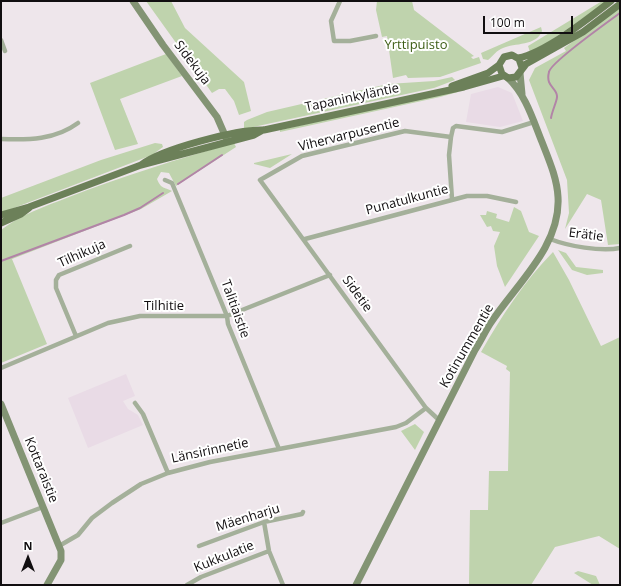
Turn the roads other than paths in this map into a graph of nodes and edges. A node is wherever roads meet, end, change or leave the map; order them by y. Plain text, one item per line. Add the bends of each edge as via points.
1 (133, 1) edge
2 (340, 1) edge
3 (611, 1) edge
4 (620, 4) edge
5 (376, 36) dead end
6 (1, 40) edge
7 (5, 51) dead end
8 (518, 58) junction
9 (499, 65) junction
10 (521, 70) junction
11 (506, 77) junction
12 (445, 90) junction
13 (522, 94) junction
14 (534, 122) junction
15 (78, 123) dead end
16 (451, 137) junction
17 (227, 138) junction
18 (1, 139) edge
19 (165, 180) dead end
20 (260, 180) joint
21 (452, 200) junction
22 (516, 202) dead end
23 (30, 207) junction
24 (1, 215) edge
25 (1, 223) edge
26 (305, 239) junction
27 (550, 239) junction
28 (130, 246) dead end
29 (620, 248) edge
30 (330, 276) junction
31 (227, 316) junction
32 (76, 336) junction
33 (1, 368) edge
34 (135, 403) dead end
35 (2, 407) edge
36 (426, 408) junction
37 (439, 420) junction
38 (279, 449) junction
39 (168, 473) junction
40 (43, 507) junction
41 (303, 512) dead end
42 (264, 522) junction
43 (1, 523) edge
44 (59, 546) junction
45 (199, 546) dead end
46 (270, 551) junction
47 (47, 585) edge
48 (187, 585) edge
49 (283, 585) edge
50 (356, 585) edge

1 - 17 main road, Sidekuja via 217,117
2 - 5 street via 331,21 334,41
3 - 8 main road via 545,46
4 - 10 main road via 583,32 532,60
6 - 7 street
8 - 9 main road via 506,56
8 - 10 main road
9 - 11 main road
9 - 12 main road, Tapaninkyläntie via 488,73
10 - 11 main road via 516,77
10 - 13 main road, Kotinummentie
11 - 12 main road, Tapaninkyläntie
11 - 13 main road, Kotinummentie
12 - 17 main road, Tapaninkyläntie via 264,130 254,135
13 - 14 main road, Kotinummentie
14 - 16 street via 502,132 456,126
14 - 27 main road, Kotinummentie via 557,187 557,218
15 - 18 street via 70,129 45,138
16 - 20 street, Vihervarpusentie via 405,131 302,156
16 - 21 street via 448,155
17 - 23 main road, Tapaninkyläntie via 141,165
19 - 31 street, Talitiaistie via 172,183
20 - 26 street, Sidetie
21 - 22 street, Punatulkuntie via 467,196 486,196
21 - 26 street, Punatulkuntie
23 - 24 main road, Tapaninkyläntie
23 - 25 main road, Tapaninkyläntie
26 - 30 street, Sidetie
27 - 29 street, Erätie via 579,246
27 - 37 main road, Kotinummentie via 490,324
28 - 32 street, Tilhikuja via 59,275 56,280 56,288
30 - 31 street, Tilhitie
30 - 36 street, Sidetie
31 - 32 street, Tilhitie via 140,316 108,323
31 - 38 street, Talitiaistie
32 - 33 street, Tilhitie
34 - 39 street via 144,414
35 - 40 main road, Kottaraistie
36 - 37 street, Sidetie
36 - 38 street, Länsirinnetie via 396,427
37 - 50 main road, Kotinummentie
38 - 39 street, Länsirinnetie
39 - 44 street, Länsirinnetie via 141,484 112,503 92,518 78,535
40 - 43 street
40 - 44 main road, Kottaraistie
41 - 42 street, Mäenharju
42 - 45 street, Mäenharju
42 - 46 street
44 - 47 main road via 61,560
46 - 48 street, Kukkulatie via 201,577
46 - 49 street

